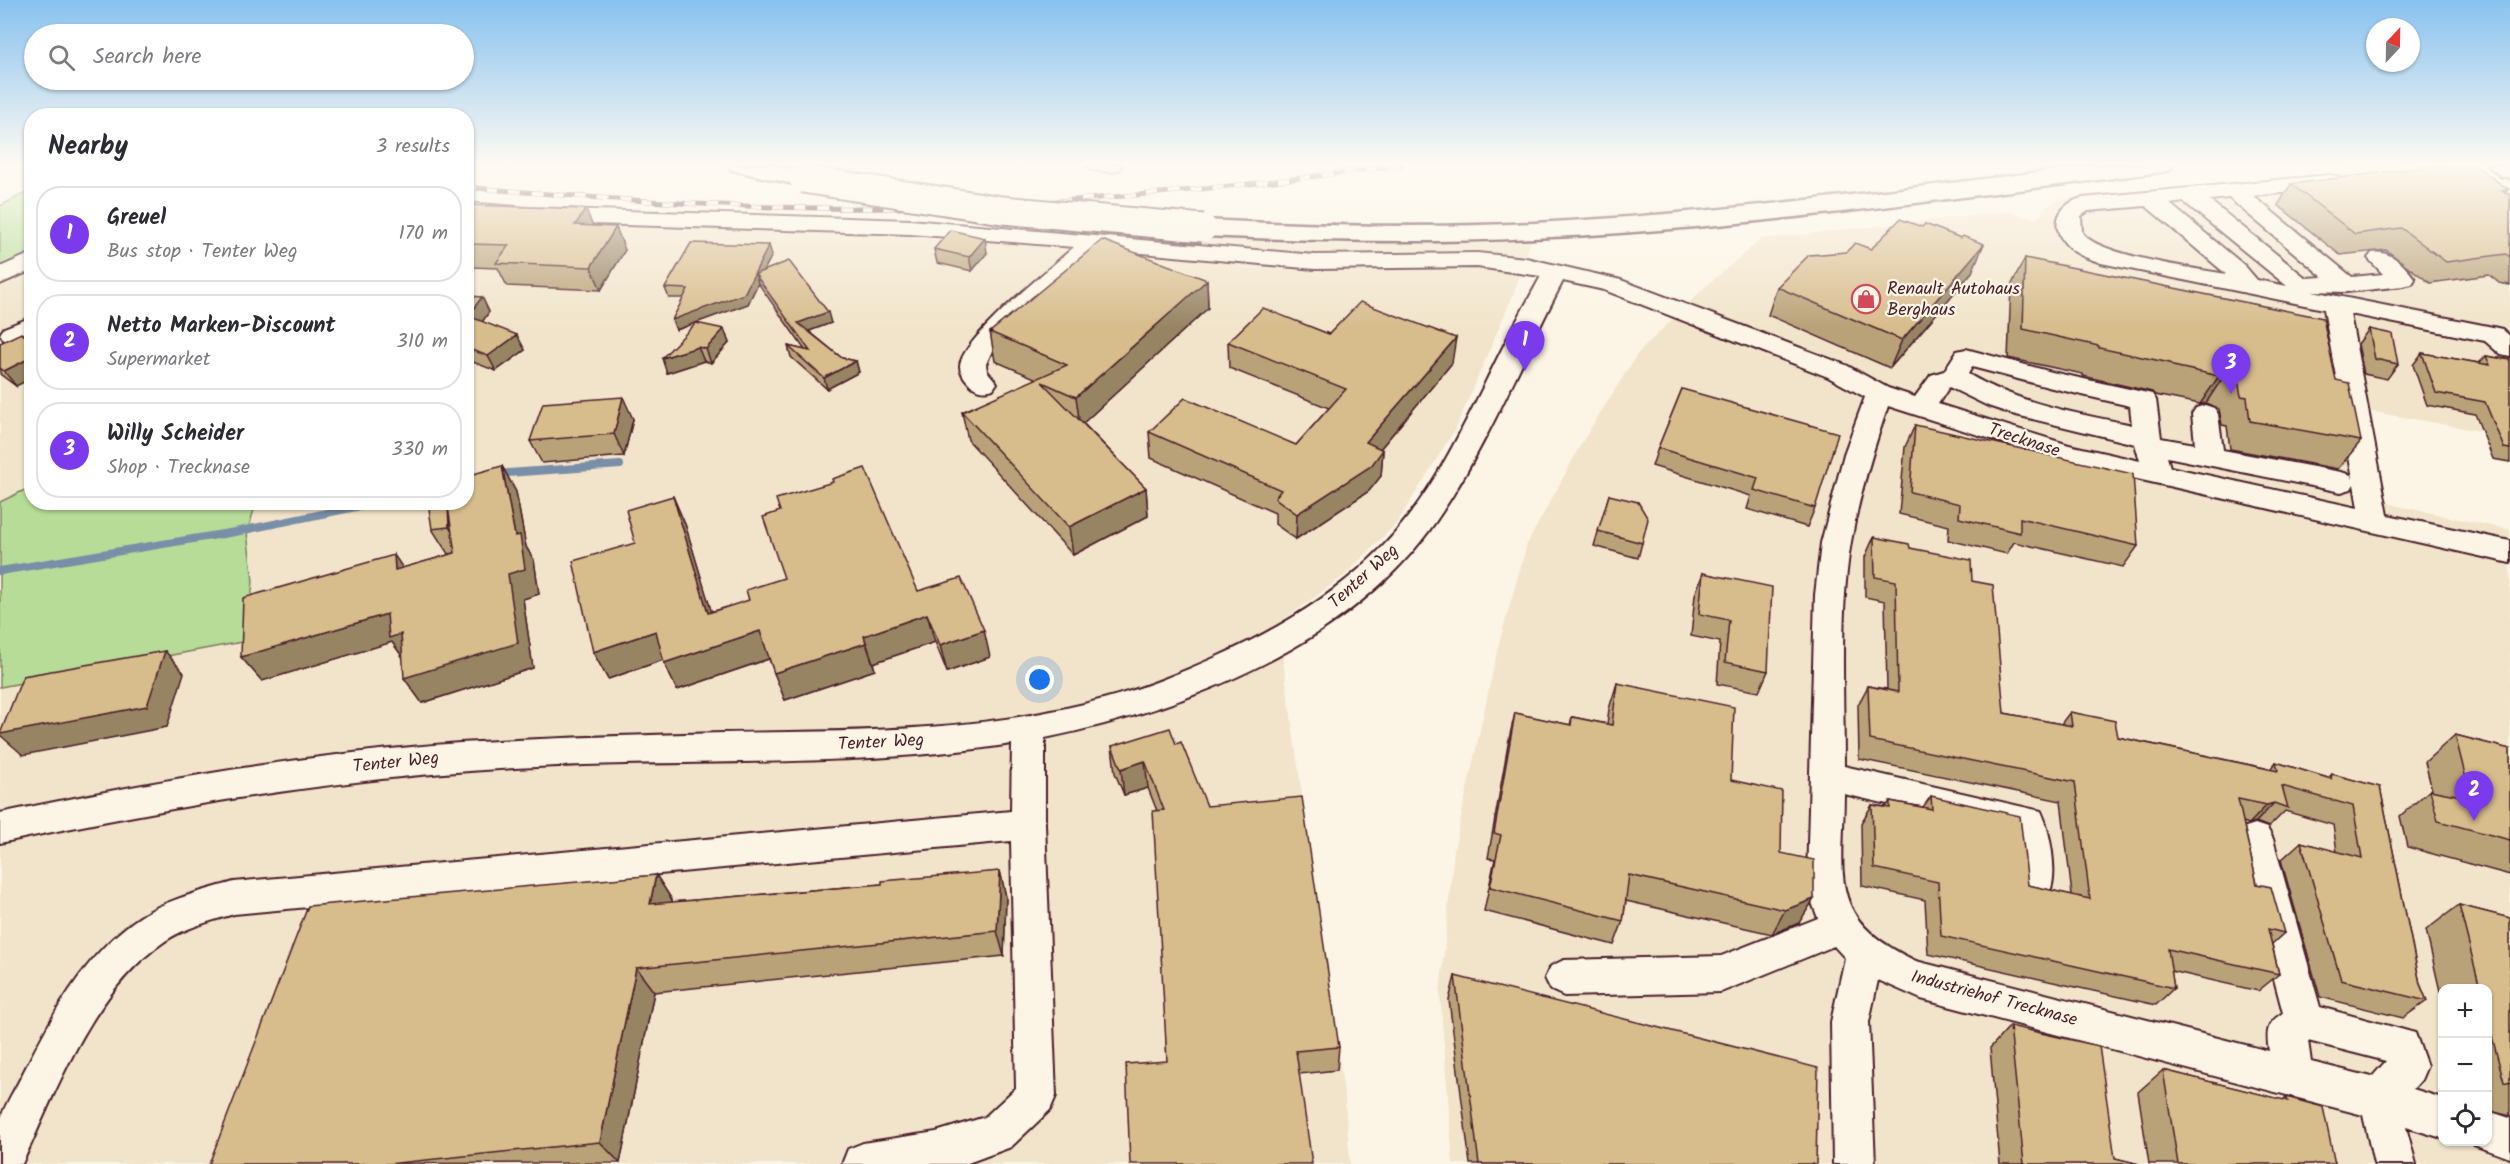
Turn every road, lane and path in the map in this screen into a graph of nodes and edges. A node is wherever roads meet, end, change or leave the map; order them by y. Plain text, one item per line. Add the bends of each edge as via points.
1 (659, 219) edge
2 (1086, 219) edge
3 (1167, 219) edge
4 (1205, 219) edge
5 (1698, 219) edge
6 (2070, 219) edge
7 (2175, 219) edge
8 (2216, 219) edge
9 (2263, 219) edge
10 (1093, 241) junction
11 (24, 264) edge
12 (1556, 271) junction
13 (0, 277) edge
14 (2249, 286) junction
15 (2293, 289) junction
16 (2341, 294) junction
17 (2439, 323) junction
18 (2510, 349) edge
19 (1953, 377) junction
20 (984, 383) dead end
21 (1879, 394) junction
22 (1921, 408) junction
23 (2205, 414) dead end
24 (2149, 441) junction
25 (2210, 456) junction
26 (2158, 475) junction
27 (2341, 482) dead end
28 (2204, 485) junction
29 (2207, 513) dead end
30 (2375, 523) junction
31 (2510, 552) edge
32 (1029, 729) junction
33 (1826, 776) junction
34 (1028, 824) junction
35 (0, 828) edge
36 (2255, 839) dead end
37 (2037, 880) dead end
38 (1852, 940) junction
39 (1564, 978) dead end
40 (2305, 1022) junction
41 (2294, 1077) junction
42 (2379, 1099) junction
43 (2438, 1117) edge
44 (2492, 1132) edge
45 (2510, 1137) edge
46 (1, 1164) edge
47 (863, 1164) edge
48 (1854, 1164) edge
49 (2395, 1164) edge

1 - 10 street, Trecknase via 899,227
2 - 3 main road, bridge
4 - 5 main road via 1322,233 1458,233
6 - 14 street via 2070,234 2076,242 2109,258
7 - 14 street via 2237,271
8 - 15 street
9 - 16 street
10 - 12 street, Trecknase via 1316,262 1477,260
10 - 20 street via 987,341 973,363
11 - 13 street
12 - 21 street, Trecknase via 1612,285 1681,310 1837,371
12 - 32 street, Tenter Weg via 1454,474 1405,541 1360,586 1318,617 1226,668 1130,705
14 - 15 street
15 - 16 street
16 - 17 street
16 - 17 street via 2383,269
16 - 30 street
17 - 18 street via 2493,335
19 - 22 street via 1940,381
19 - 24 street via 2026,409
19 - 24 street via 1966,357 2144,400
21 - 22 street, Trecknase
21 - 33 street via 1858,454 1836,543 1830,595
22 - 26 street, Trecknase via 2066,454
23 - 25 street
24 - 25 street
24 - 26 street
25 - 27 street
26 - 28 street, Trecknase
28 - 29 street
28 - 30 street, Trecknase
30 - 31 street, Trecknase
32 - 34 street
32 - 35 street, Tenter Weg via 883,744 572,750 419,760 226,785
33 - 37 street via 2029,822
33 - 38 street via 1825,880 1832,913
34 - 46 street via 234,898 195,909 153,929 106,973 78,1011
34 - 47 street via 1036,1096 997,1133 936,1153
36 - 40 street
38 - 39 street via 1721,974
38 - 41 street, Industriehof Trecknase via 1894,971 1921,981
38 - 48 street
40 - 41 street via 2285,1033
40 - 42 street via 2401,1046 2407,1066
41 - 42 street, Industriehof Trecknase
42 - 43 street, Industriehof Trecknase
42 - 49 street
44 - 45 street

